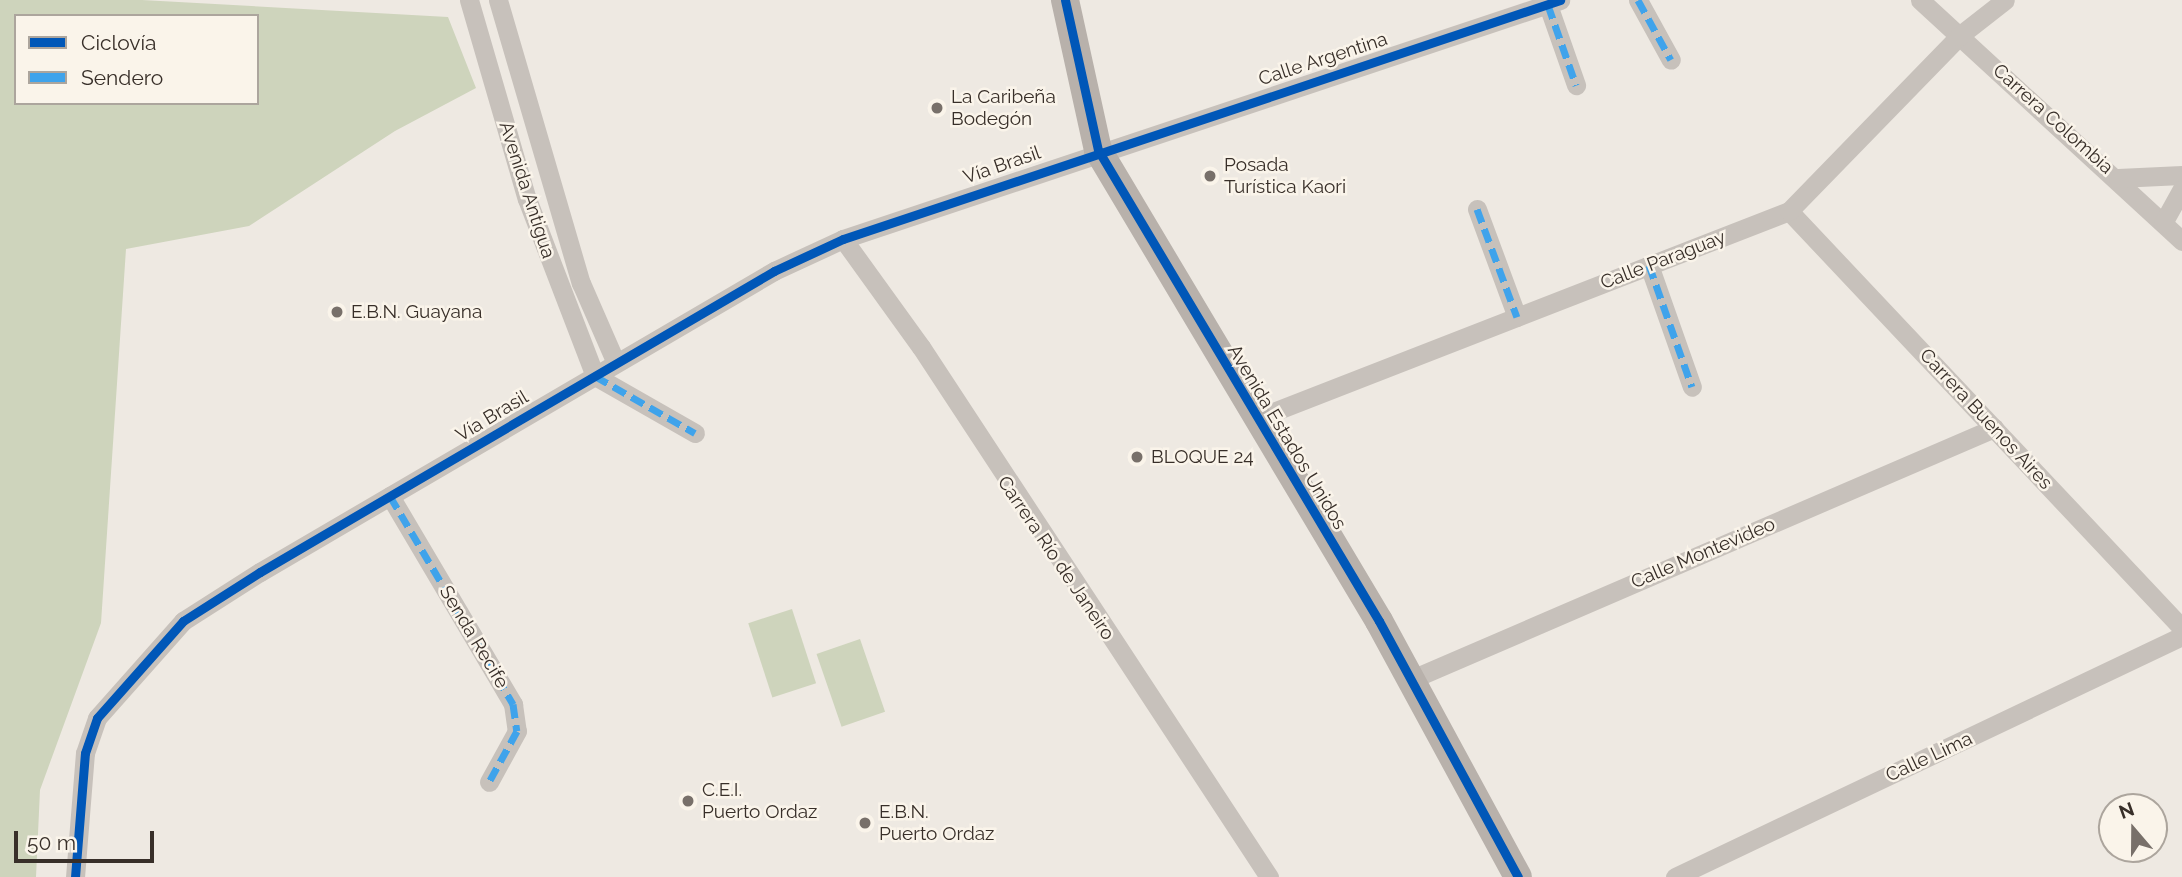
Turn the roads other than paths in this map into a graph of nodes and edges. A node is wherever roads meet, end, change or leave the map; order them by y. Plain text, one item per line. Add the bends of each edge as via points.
1 (469, 0) edge
2 (498, 0) edge
3 (1065, 0) edge
4 (1638, 0) edge
5 (1920, 0) edge
6 (2005, 0) edge
7 (1554, 3) edge
8 (1959, 36) junction
9 (1671, 60) dead end
10 (1576, 85) dead end
11 (1098, 150) junction
12 (2182, 174) edge
13 (2118, 178) junction
14 (2182, 189) edge
15 (1477, 209) dead end
16 (1789, 211) junction
17 (2163, 223) junction
18 (843, 239) junction
19 (2182, 241) edge
20 (1650, 265) junction
21 (1517, 317) junction
22 (616, 363) junction
23 (595, 376) junction
24 (1692, 387) dead end
25 (1255, 419) junction
26 (1994, 428) junction
27 (695, 433) dead end
28 (390, 496) junction
29 (2182, 628) edge
30 (2182, 636) edge
31 (1412, 679) junction
32 (489, 782) dead end
33 (75, 877) edge
34 (1269, 877) edge
35 (1518, 877) edge
36 (1675, 877) edge

1 - 23 street, Avenida Antigua via 527,199
2 - 22 street, Avenida Antigua via 576,271
3 - 11 street, Avenida Estados Unidos
4 - 9 street
5 - 8 street, Carrera Colombia
6 - 8 street, Calle Paraguay
7 - 10 street
7 - 11 street, Calle Argentina
8 - 13 street, Carrera Colombia
8 - 16 street, Calle Paraguay
11 - 18 street, Vía Brasil
11 - 25 street, Avenida Estados Unidos
12 - 13 street
13 - 17 street, Carrera Colombia
14 - 17 street
15 - 21 street
16 - 20 street, Calle Paraguay
16 - 26 street, Carrera Buenos Aires
17 - 19 street, Carrera Colombia
18 - 22 street, Vía Brasil via 774,271
18 - 34 street, Carrera Río de Janeiro via 921,347
20 - 21 street, Calle Paraguay
20 - 24 street
21 - 25 street, Calle Paraguay
22 - 23 street, Vía Brasil
23 - 27 street
23 - 28 street, Vía Brasil
25 - 31 street, Avenida Estados Unidos
26 - 29 street, Carrera Buenos Aires
26 - 31 street, Calle Montevideo
28 - 32 street, Senda Recife via 513,704 517,731
28 - 33 street, Vía Brasil via 183,621 118,688 97,718 85,753
30 - 36 street, Calle Lima
31 - 35 street, Avenida Estados Unidos

